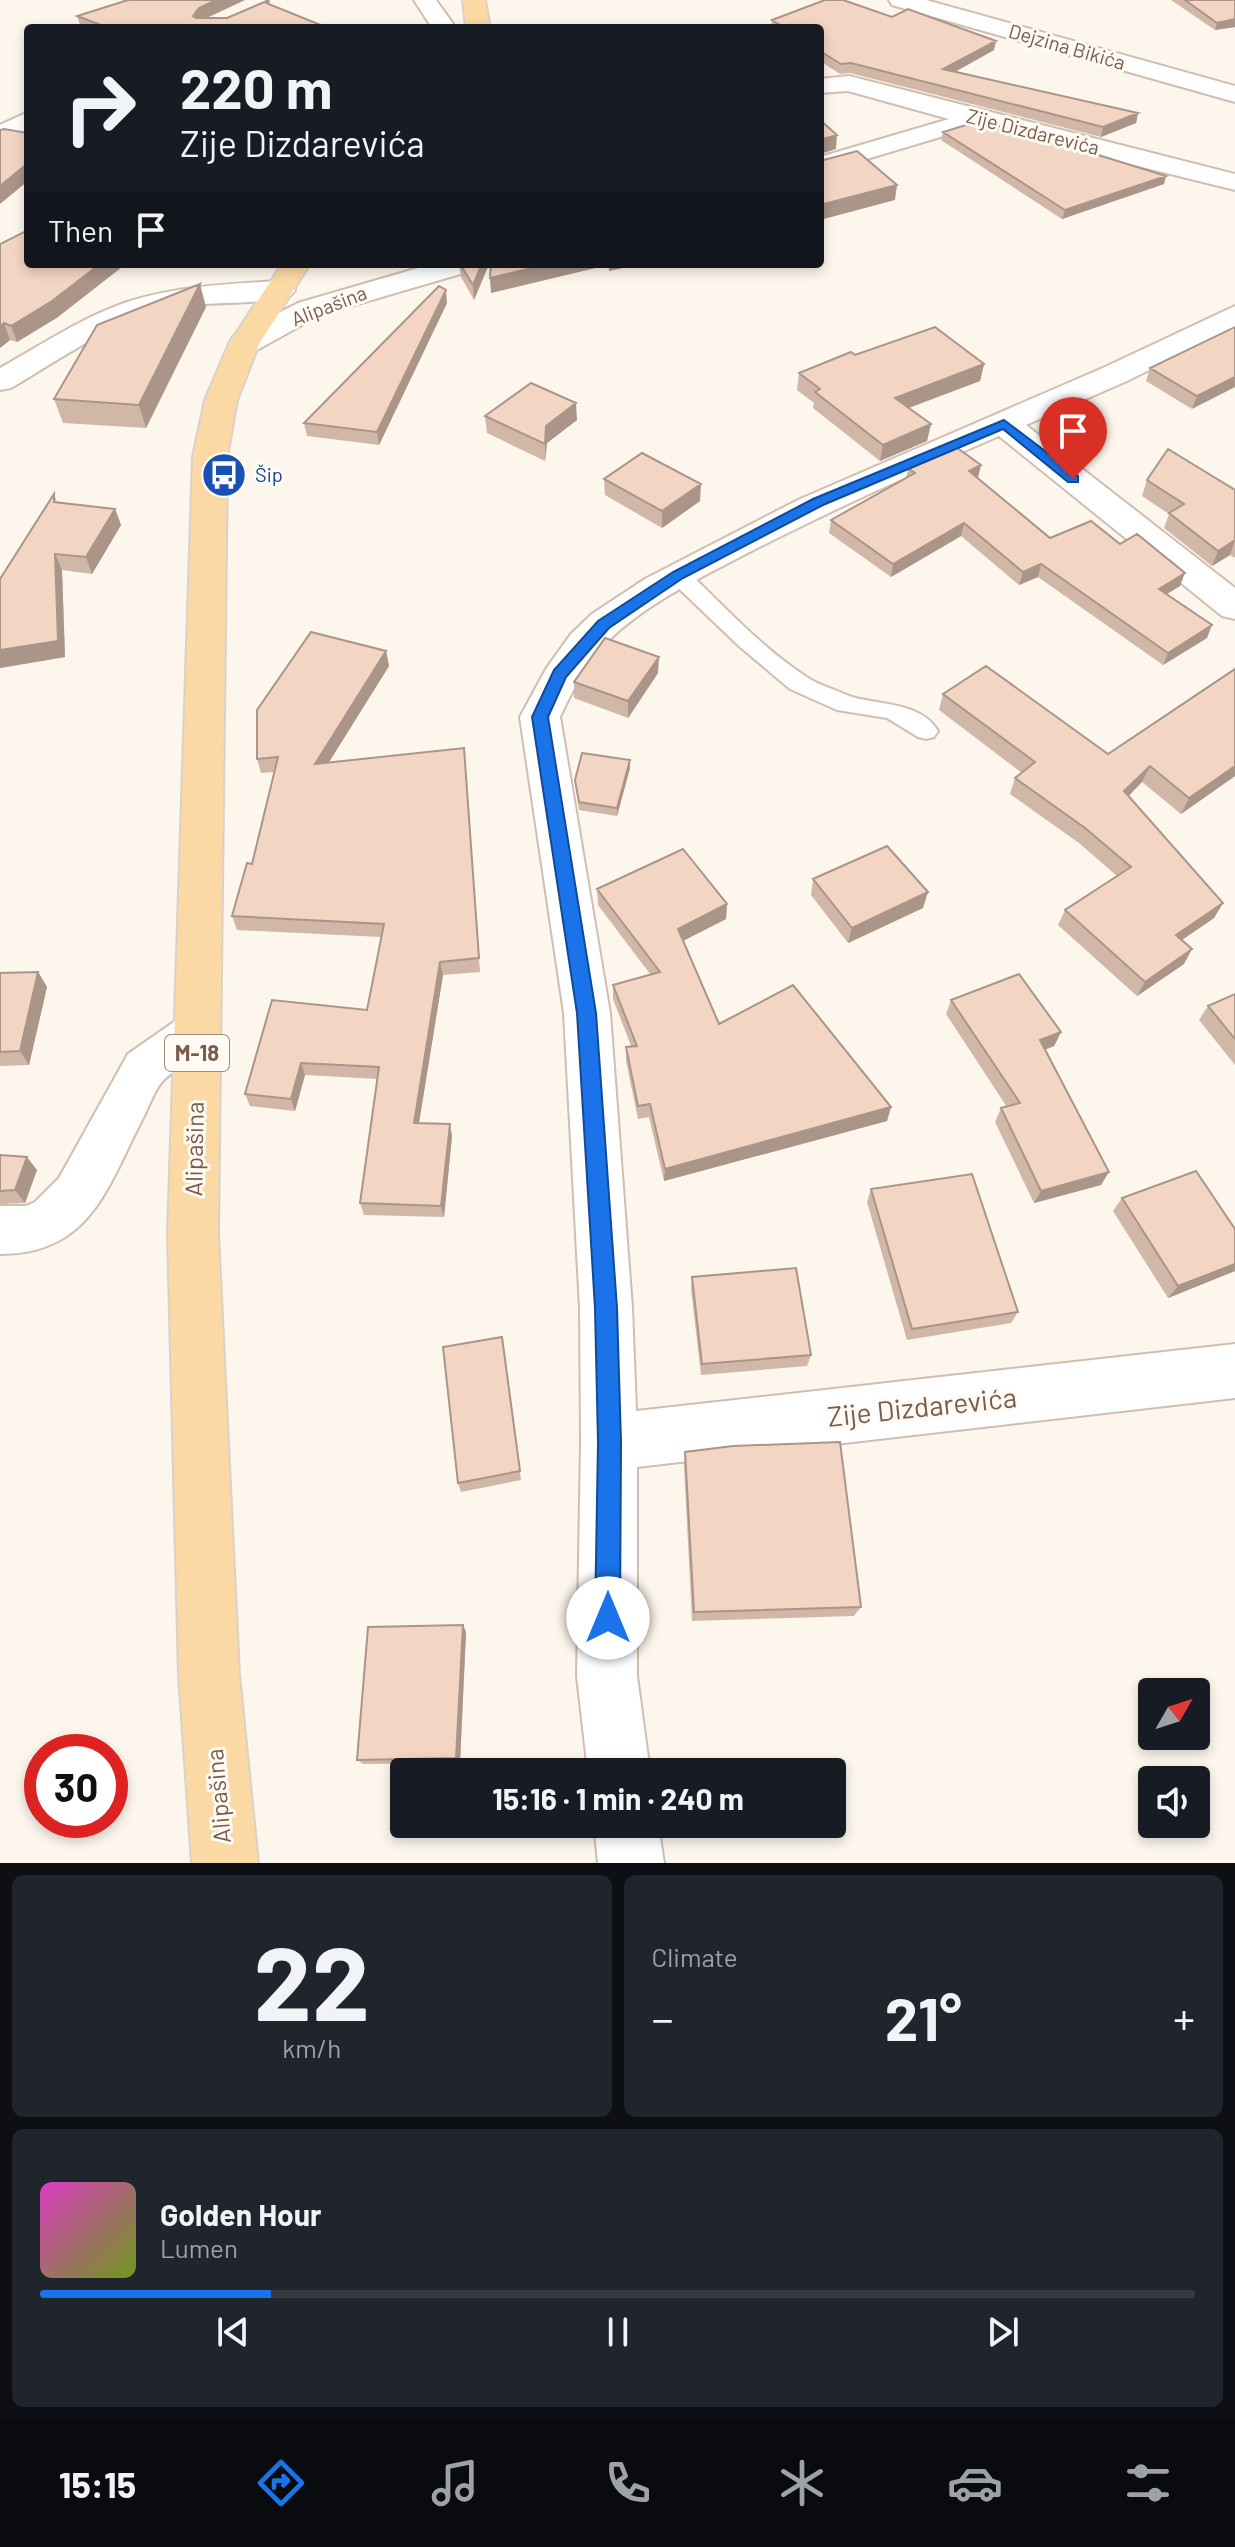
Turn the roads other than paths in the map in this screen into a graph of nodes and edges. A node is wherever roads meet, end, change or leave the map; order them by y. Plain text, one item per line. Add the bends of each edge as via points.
1 (425, 0) edge
2 (474, 0) edge
3 (900, 0) edge
4 (440, 24) edge
5 (477, 24) edge
6 (825, 85) edge
7 (1235, 94) edge
8 (976, 118) junction
9 (24, 122) edge
10 (0, 135) edge
11 (824, 164) edge
12 (1235, 182) edge
13 (448, 268) edge
14 (293, 273) edge
15 (1235, 315) edge
16 (244, 344) junction
17 (0, 381) edge
18 (1004, 424) junction
19 (678, 575) junction
20 (1235, 607) edge
21 (926, 731) dead end
22 (197, 1031) junction
23 (0, 1230) edge
24 (1235, 1371) edge
25 (609, 1442) junction
26 (617, 1758) edge
27 (628, 1838) edge
28 (225, 1863) edge
29 (631, 1863) edge

1 - 4 street
2 - 5 main road
3 - 7 street, Dejzina Bikića
6 - 8 street, Zije Dizdarevića via 849,83
8 - 11 street
8 - 12 street, Zije Dizdarevića
9 - 10 street
13 - 16 street, Alipašina via 309,309
14 - 16 main road, Alipašina / M-18
14 - 17 street via 153,303
15 - 18 street
16 - 22 main road, Alipašina / M-18 via 221,400 210,457
18 - 19 street via 818,502
18 - 20 street
19 - 21 lane via 798,683 845,704 892,711
19 - 25 street via 603,625 560,674 540,717 587,1013
22 - 23 street via 145,1068 77,1194 53,1219 27,1230
22 - 28 main road, Alipašina / M-18 via 193,1233 209,1675
24 - 25 street, Zije Dizdarevića
25 - 26 street via 607,1676
27 - 29 street

